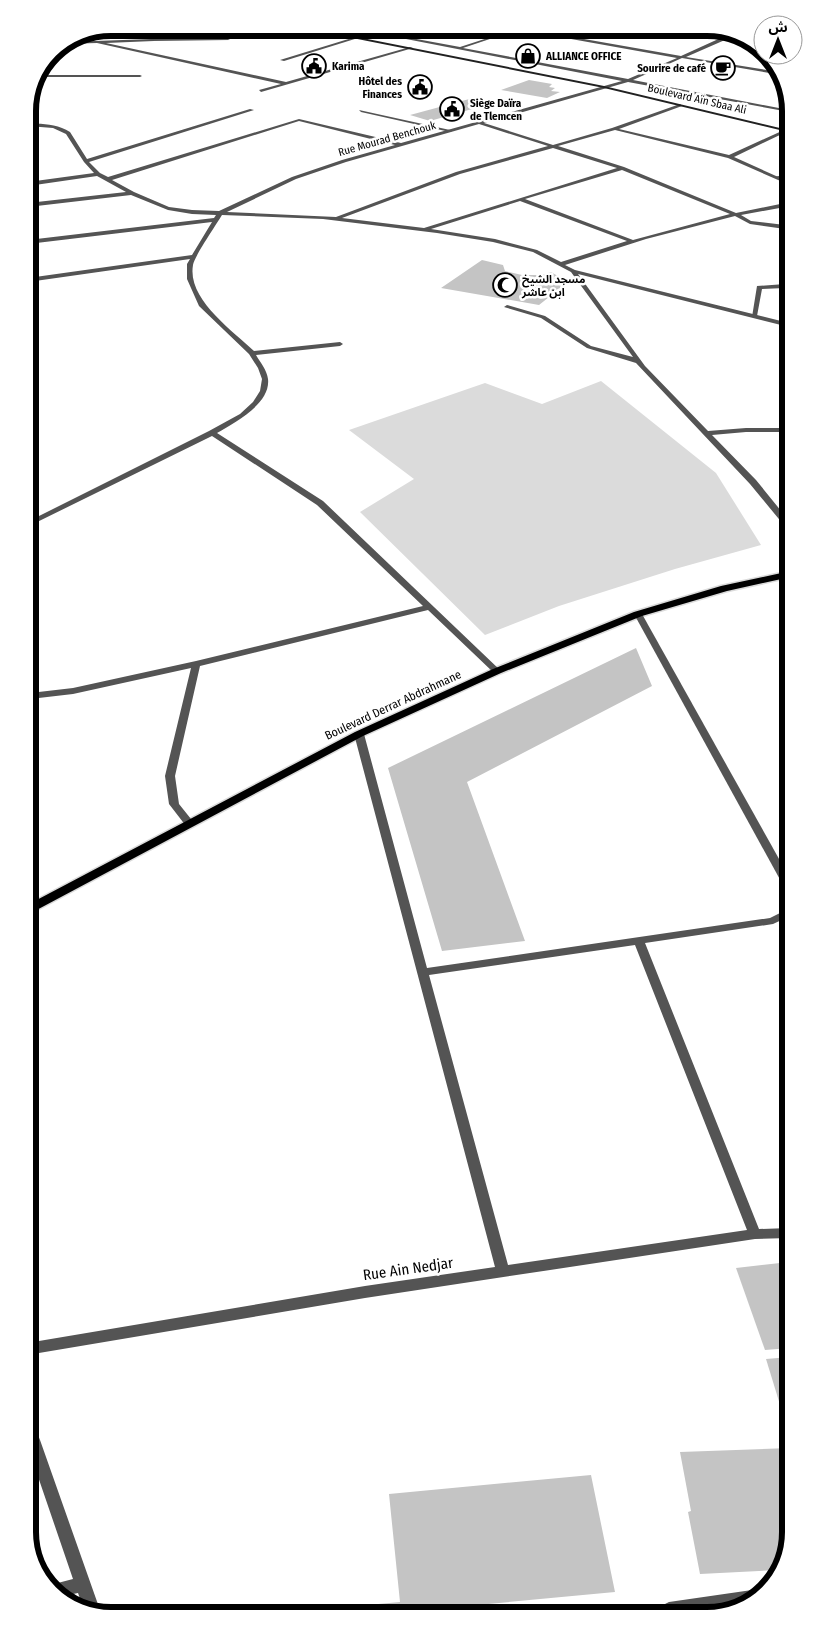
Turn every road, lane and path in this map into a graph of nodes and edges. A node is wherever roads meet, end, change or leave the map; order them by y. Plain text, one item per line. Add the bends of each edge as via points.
1 (152, 36) edge
2 (344, 36) edge
3 (394, 36) edge
4 (497, 36) edge
5 (558, 36) edge
6 (356, 38) junction
7 (725, 39) edge
8 (154, 40) junction
9 (228, 40) dead end
10 (97, 42) junction
11 (81, 43) edge
12 (411, 48) junction
13 (460, 48) junction
14 (679, 57) junction
15 (282, 60) dead end
16 (771, 72) edge
17 (45, 76) edge
18 (140, 76) dead end
19 (629, 80) junction
20 (287, 84) junction
21 (604, 87) junction
22 (261, 91) dead end
23 (680, 105) junction
24 (252, 110) dead end
25 (782, 110) edge
26 (361, 111) dead end
27 (480, 123) junction
28 (36, 125) edge
29 (614, 129) junction
30 (782, 130) edge
31 (450, 131) junction
32 (782, 132) edge
33 (402, 145) junction
34 (553, 146) junction
35 (730, 157) junction
36 (86, 161) junction
37 (622, 168) junction
38 (98, 174) junction
39 (776, 177) junction
40 (782, 177) edge
41 (108, 179) junction
42 (782, 180) edge
43 (36, 183) edge
44 (132, 193) junction
45 (519, 199) junction
46 (36, 205) edge
47 (782, 206) edge
48 (220, 213) junction
49 (734, 214) junction
50 (336, 219) junction
51 (216, 220) junction
52 (782, 227) edge
53 (424, 229) junction
54 (36, 241) edge
55 (632, 241) junction
56 (193, 257) junction
57 (561, 264) junction
58 (573, 271) junction
59 (36, 279) edge
60 (782, 286) edge
61 (507, 307) dead end
62 (754, 316) junction
63 (782, 323) edge
64 (340, 344) dead end
65 (252, 353) junction
66 (638, 362) junction
67 (782, 430) edge
68 (212, 433) junction
69 (706, 433) junction
70 (782, 517) edge
71 (36, 521) edge
72 (782, 576) edge
73 (428, 606) junction
74 (638, 614) junction
75 (196, 664) junction
76 (497, 671) junction
77 (36, 695) edge
78 (358, 734) junction
79 (190, 824) junction
80 (782, 873) edge
81 (36, 906) edge
82 (782, 916) edge
83 (638, 941) junction
84 (423, 972) junction
85 (782, 1233) edge
86 (754, 1234) junction
87 (503, 1271) junction
88 (36, 1347) edge
89 (36, 1449) edge
90 (83, 1584) junction
91 (63, 1589) edge
92 (738, 1600) edge
93 (90, 1603) edge
94 (690, 1607) edge

1 - 8 street
2 - 6 main road, Boulevard Aïn Sbaa Ali
3 - 13 street
4 - 13 street
5 - 14 street
6 - 12 main road, Boulevard Aïn Sbaa Ali
6 - 15 street
7 - 14 street, Rue Mourad Benchouk
8 - 9 street
8 - 10 street
10 - 11 street
10 - 20 street
12 - 20 street
12 - 21 main road, Boulevard Aïn Sbaa Ali
13 - 19 street
14 - 16 street
14 - 19 street, Rue Mourad Benchouk
17 - 18 street
19 - 21 street, Rue Mourad Benchouk
19 - 25 street
20 - 22 street
21 - 23 main road, Boulevard Aïn Sbaa Ali
21 - 27 street, Rue Mourad Benchouk
23 - 29 street
23 - 30 main road, Boulevard Aïn Sbaa Ali
24 - 36 street
26 - 31 street
27 - 31 street, Rue Mourad Benchouk
27 - 34 street
28 - 36 street via 64,130
29 - 34 street
29 - 35 street
31 - 33 street, Rue Mourad Benchouk
32 - 35 street
33 - 41 street via 299,120
33 - 48 street, Rue Mourad Benchouk via 294,178
34 - 37 street
34 - 50 street via 458,172
35 - 39 street
36 - 38 street
37 - 45 street
37 - 49 street
38 - 41 street
38 - 43 street
39 - 40 street
39 - 42 street
41 - 44 street
44 - 46 street
44 - 48 street via 179,211
45 - 53 street
45 - 55 street
47 - 49 street
48 - 50 street
48 - 51 street
49 - 52 street via 750,222
49 - 55 street
50 - 53 street
51 - 54 street
51 - 56 street
53 - 57 street via 493,240 535,251
55 - 57 street
56 - 59 street
56 - 65 street via 190,279 202,306
57 - 58 street
58 - 62 street
58 - 66 street
60 - 62 street via 759,287
61 - 66 street via 543,317 589,347
62 - 63 street
64 - 65 street
65 - 68 street via 265,379 263,391 242,415
66 - 69 street
67 - 69 street
68 - 71 street
68 - 73 street via 320,503
69 - 70 street
72 - 74 main road, Boulevard Derrar Abdrahmane via 725,588
73 - 75 street
73 - 76 street
74 - 76 main road, Boulevard Derrar Abdrahmane
74 - 80 street
75 - 77 street via 73,691
75 - 79 street via 170,776 174,804
76 - 78 main road, Boulevard Derrar Abdrahmane
78 - 79 main road, Boulevard Derrar Abdrahmane
78 - 84 street
79 - 81 main road, Boulevard Derrar Abdrahmane
82 - 83 street via 773,921
83 - 84 street
83 - 86 street
84 - 87 street
85 - 86 street, Rue Ain Nedjar
86 - 87 street, Rue Ain Nedjar
87 - 88 street, Rue Ain Nedjar
89 - 90 street
90 - 91 street
90 - 93 street
92 - 94 street

